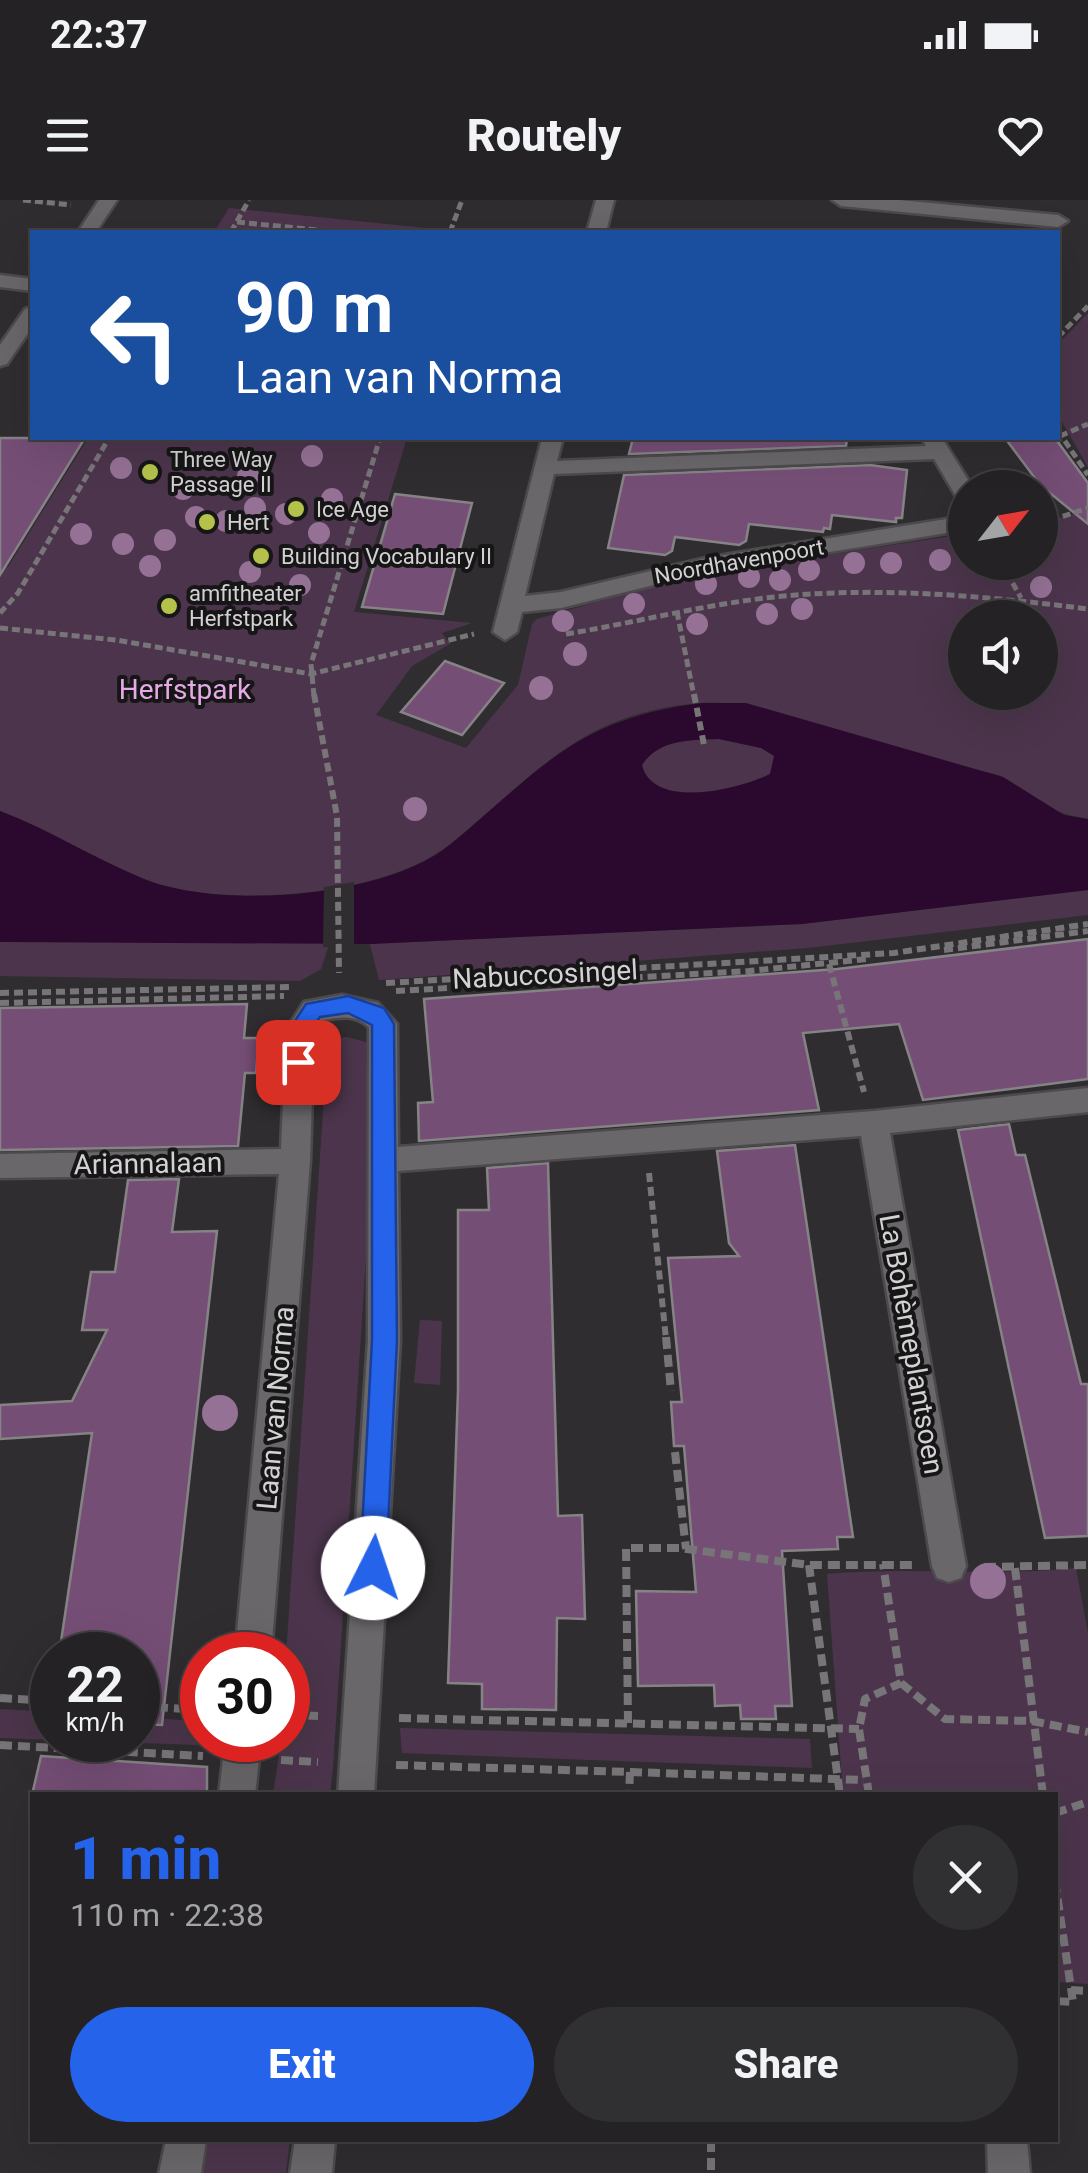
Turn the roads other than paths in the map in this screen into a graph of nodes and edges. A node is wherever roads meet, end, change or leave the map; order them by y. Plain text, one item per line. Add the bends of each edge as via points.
1 (604, 200) edge
2 (841, 200) edge
3 (106, 204) edge
4 (88, 230) edge
5 (597, 230) edge
6 (1035, 230) edge
7 (0, 281) edge
8 (30, 284) edge
9 (30, 316) edge
10 (0, 360) edge
11 (552, 440) edge
12 (936, 445) edge
13 (545, 468) junction
14 (951, 470) edge
15 (948, 526) edge
16 (514, 604) junction
17 (505, 632) dead end
18 (1088, 1100) edge
19 (874, 1123) junction
20 (387, 1160) junction
21 (295, 1161) junction
22 (0, 1166) edge
23 (949, 1566) road end
24 (255, 1632) edge
25 (240, 1762) edge
26 (236, 1792) edge
27 (356, 1792) edge
28 (186, 2142) edge
29 (314, 2142) edge
30 (1006, 2142) edge
31 (180, 2173) edge
32 (311, 2173) edge
33 (1009, 2173) edge

1 - 5 street
2 - 6 street via 1065,219
3 - 4 street
7 - 8 street
9 - 10 street
11 - 13 street
12 - 13 street
12 - 14 street
13 - 16 street
15 - 16 street, Noordhavenpoort
16 - 17 street
18 - 19 street
19 - 20 street
19 - 23 street, La Bohèmeplantsoen
20 - 21 street, Laan van Norma via 383,1024 376,1014 348,1004 314,1010 300,1030
20 - 27 street, Laan van Norma via 384,1340
21 - 22 street, Ariannalaan
21 - 24 street, Laan van Norma
25 - 26 street
28 - 31 street
29 - 32 street
30 - 33 street

